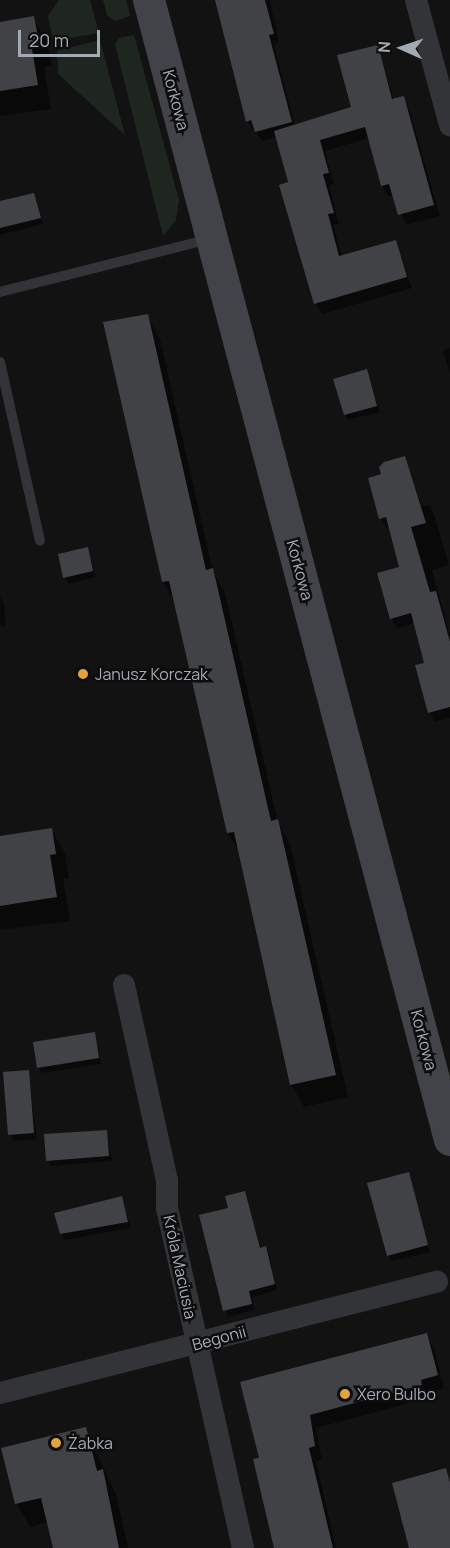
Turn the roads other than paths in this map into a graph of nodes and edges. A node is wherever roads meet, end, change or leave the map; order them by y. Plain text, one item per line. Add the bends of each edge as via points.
1 (148, 0) edge
2 (416, 0) edge
3 (450, 124) edge
4 (213, 238) junction
5 (0, 292) edge
6 (0, 362) edge
7 (40, 541) dead end
8 (124, 985) dead end
9 (450, 1140) edge
10 (437, 1282) dead end
11 (196, 1344) junction
12 (0, 1393) edge
13 (243, 1548) edge

1 - 4 street, Korkowa
2 - 3 street
4 - 5 lane
4 - 9 street, Korkowa
6 - 7 lane
8 - 11 street, Króla Maciusia via 167,1180 167,1208
10 - 11 street, Begonii
11 - 12 street, Begonii
11 - 13 street, Króla Maciusia

